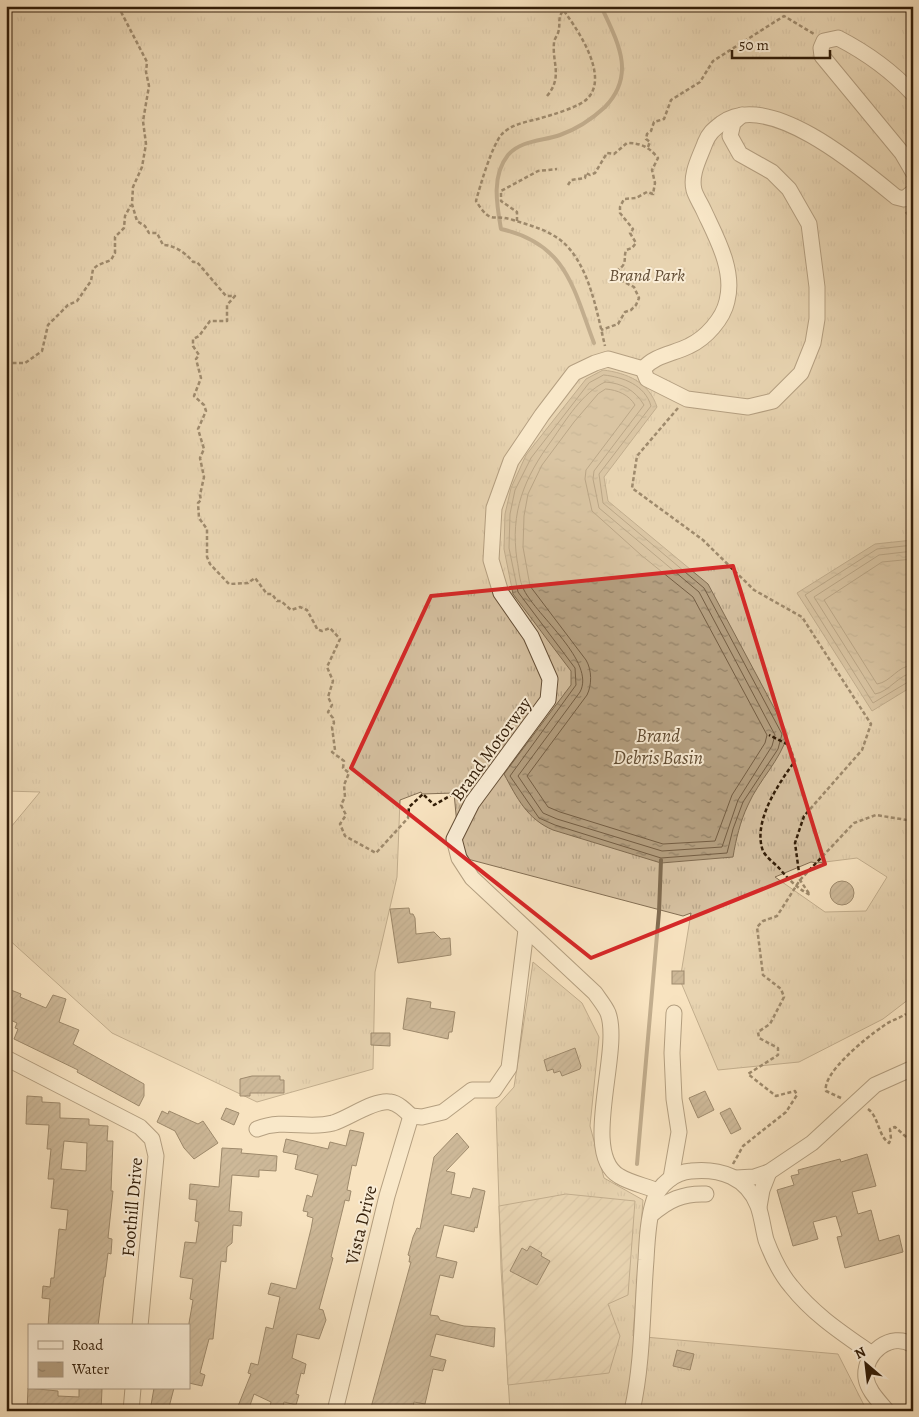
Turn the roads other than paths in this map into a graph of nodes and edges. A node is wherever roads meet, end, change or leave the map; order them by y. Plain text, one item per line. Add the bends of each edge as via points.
1 (913, 94) edge
2 (742, 114) junction
3 (913, 172) edge
4 (913, 192) edge
5 (642, 369) junction
6 (526, 930) junction
7 (674, 1013) dead end
8 (6, 1058) edge
9 (913, 1068) edge
10 (411, 1116) junction
11 (257, 1129) dead end
12 (769, 1172) junction
13 (732, 1176) junction
14 (671, 1178) junction
15 (658, 1191) junction
16 (706, 1194) dead end
17 (759, 1207) junction
18 (651, 1215) junction
19 (140, 1324) edge
20 (913, 1345) edge
21 (872, 1354) junction
22 (133, 1390) edge
23 (131, 1411) edge
24 (335, 1411) edge
25 (632, 1411) edge
26 (887, 1411) edge

1 - 3 street via 866,52 838,38 824,41 822,56 902,153
2 - 4 street via 756,114 809,134 849,158 896,198 904,199
2 - 5 street via 730,117 709,133 693,175 694,190 724,260 729,280 727,301 716,324 691,345 650,361
2 - 5 street via 733,123 730,136 740,154 772,172 789,189 809,224 817,287 813,343 801,373 772,401 748,407 687,399 647,379
5 - 6 street, Brand Motorway via 608,359 574,374 511,461 494,508 491,560 501,593 531,636 550,679 548,700 472,803 454,840 459,858 472,878
6 - 10 street via 509,1068 505,1077 494,1090 472,1090 443,1112
6 - 15 street, Brand Motorway via 595,993 608,1012 611,1034 601,1134 607,1162 618,1176
7 - 14 street via 672,1053 679,1132
8 - 19 street, Foothill Drive via 140,1127 152,1139 156,1156
9 - 12 street via 875,1086 812,1143
10 - 11 street via 399,1105 381,1102 330,1124 282,1123
10 - 24 street, Vista Drive via 387,1196
12 - 13 street via 754,1177
12 - 17 street
13 - 14 street via 714,1170 688,1171
13 - 17 street via 750,1192
14 - 15 street
15 - 18 street
16 - 18 street via 679,1196
17 - 21 street via 767,1242 790,1285 824,1321
18 - 25 street
20 - 21 street via 894,1341 882,1345
21 - 26 street via 866,1378 870,1390
22 - 23 street

